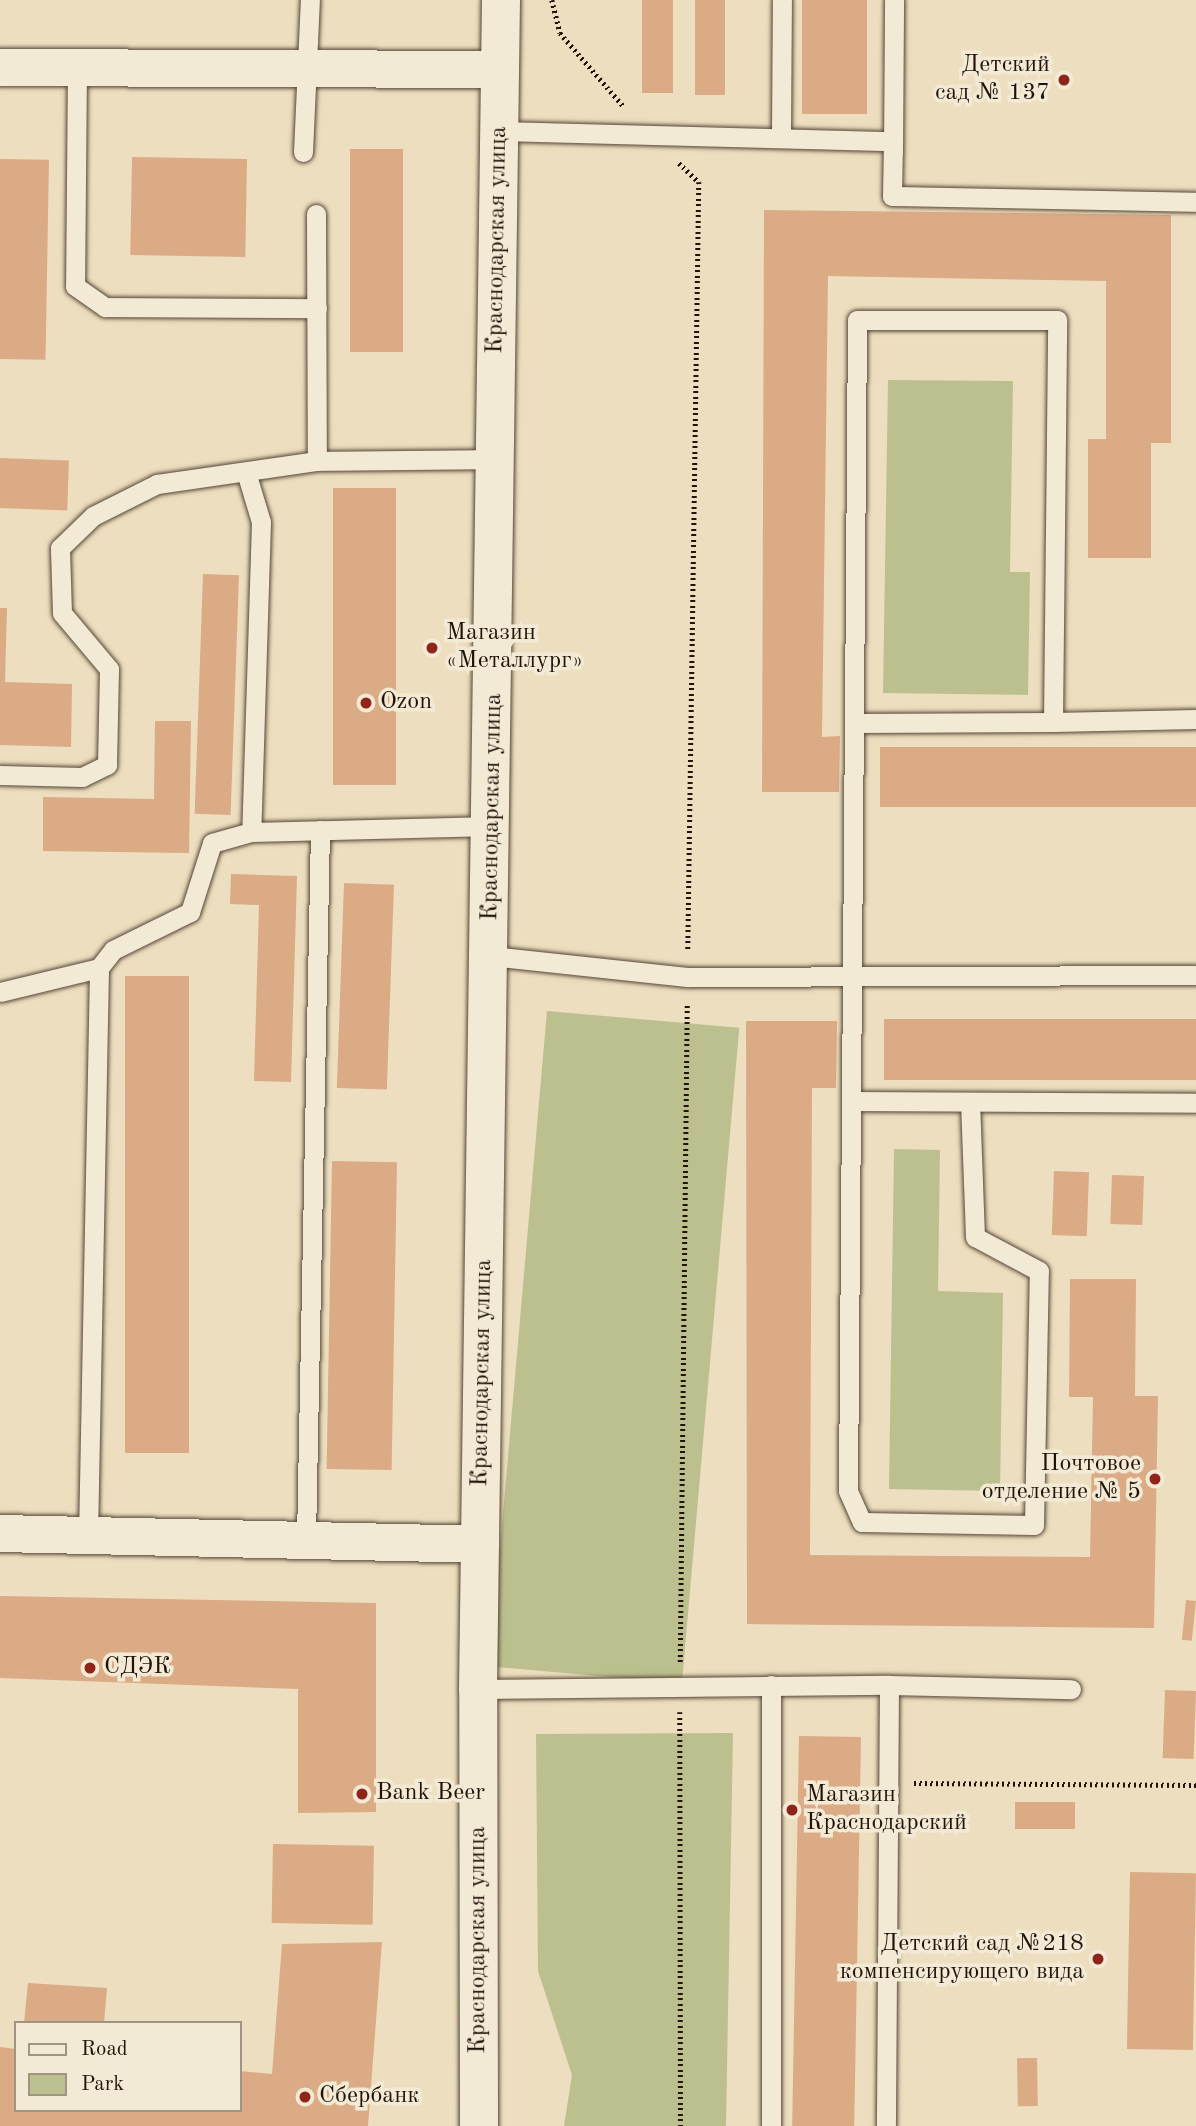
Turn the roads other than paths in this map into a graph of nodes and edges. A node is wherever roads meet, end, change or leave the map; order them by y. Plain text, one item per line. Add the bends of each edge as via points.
1 (310, 0) edge
2 (501, 0) edge
3 (782, 0) edge
4 (894, 0) edge
5 (0, 67) edge
6 (76, 68) junction
7 (306, 68) junction
8 (500, 69) junction
9 (500, 131) junction
10 (781, 134) junction
11 (893, 141) junction
12 (303, 152) dead end
13 (1196, 202) edge
14 (316, 214) dead end
15 (317, 308) junction
16 (496, 459) junction
17 (317, 461) junction
18 (246, 472) junction
19 (1196, 719) edge
20 (1052, 722) junction
21 (857, 723) junction
22 (0, 775) edge
23 (493, 826) junction
24 (320, 830) junction
25 (251, 832) junction
26 (491, 956) junction
27 (99, 968) junction
28 (1196, 975) edge
29 (853, 977) junction
30 (0, 992) edge
31 (856, 1101) junction
32 (970, 1102) junction
33 (1196, 1103) edge
34 (0, 1533) edge
35 (88, 1537) junction
36 (306, 1539) junction
37 (480, 1544) junction
38 (771, 1685) junction
39 (889, 1685) junction
40 (478, 1689) junction
41 (1070, 1689) dead end
42 (480, 2126) edge
43 (771, 2126) edge
44 (886, 2126) edge

1 - 7 lane
2 - 8 main road, Краснодарская улица
3 - 10 lane
4 - 11 lane
5 - 6 street
6 - 7 street
6 - 15 lane via 75,286 105,307
7 - 8 street
7 - 12 lane
8 - 9 main road, Краснодарская улица
9 - 10 lane
9 - 16 main road, Краснодарская улица
10 - 11 lane
11 - 13 lane via 892,196
14 - 15 lane
15 - 17 lane
16 - 17 lane
16 - 23 main road, Краснодарская улица
17 - 18 lane
18 - 22 lane via 157,484 93,516 60,548 62,612 109,669 107,765 82,776
18 - 25 lane via 261,522
19 - 20 lane
20 - 21 lane
20 - 21 lane via 1057,320 857,320
21 - 29 lane
23 - 24 lane
23 - 26 main road, Краснодарская улица
24 - 25 lane
24 - 36 lane
25 - 27 lane via 212,843 190,912 113,950
26 - 29 lane via 687,977
26 - 37 main road, Краснодарская улица
27 - 30 lane
27 - 35 lane
28 - 29 lane
29 - 31 lane
31 - 32 lane
31 - 32 lane via 848,1491 862,1522 1034,1525 1039,1271 975,1237
32 - 33 lane
34 - 35 street
35 - 36 street
36 - 37 street
37 - 40 main road, Краснодарская улица
38 - 39 lane
38 - 40 lane
38 - 43 lane
39 - 41 lane
39 - 44 lane
40 - 42 main road, Краснодарская улица

